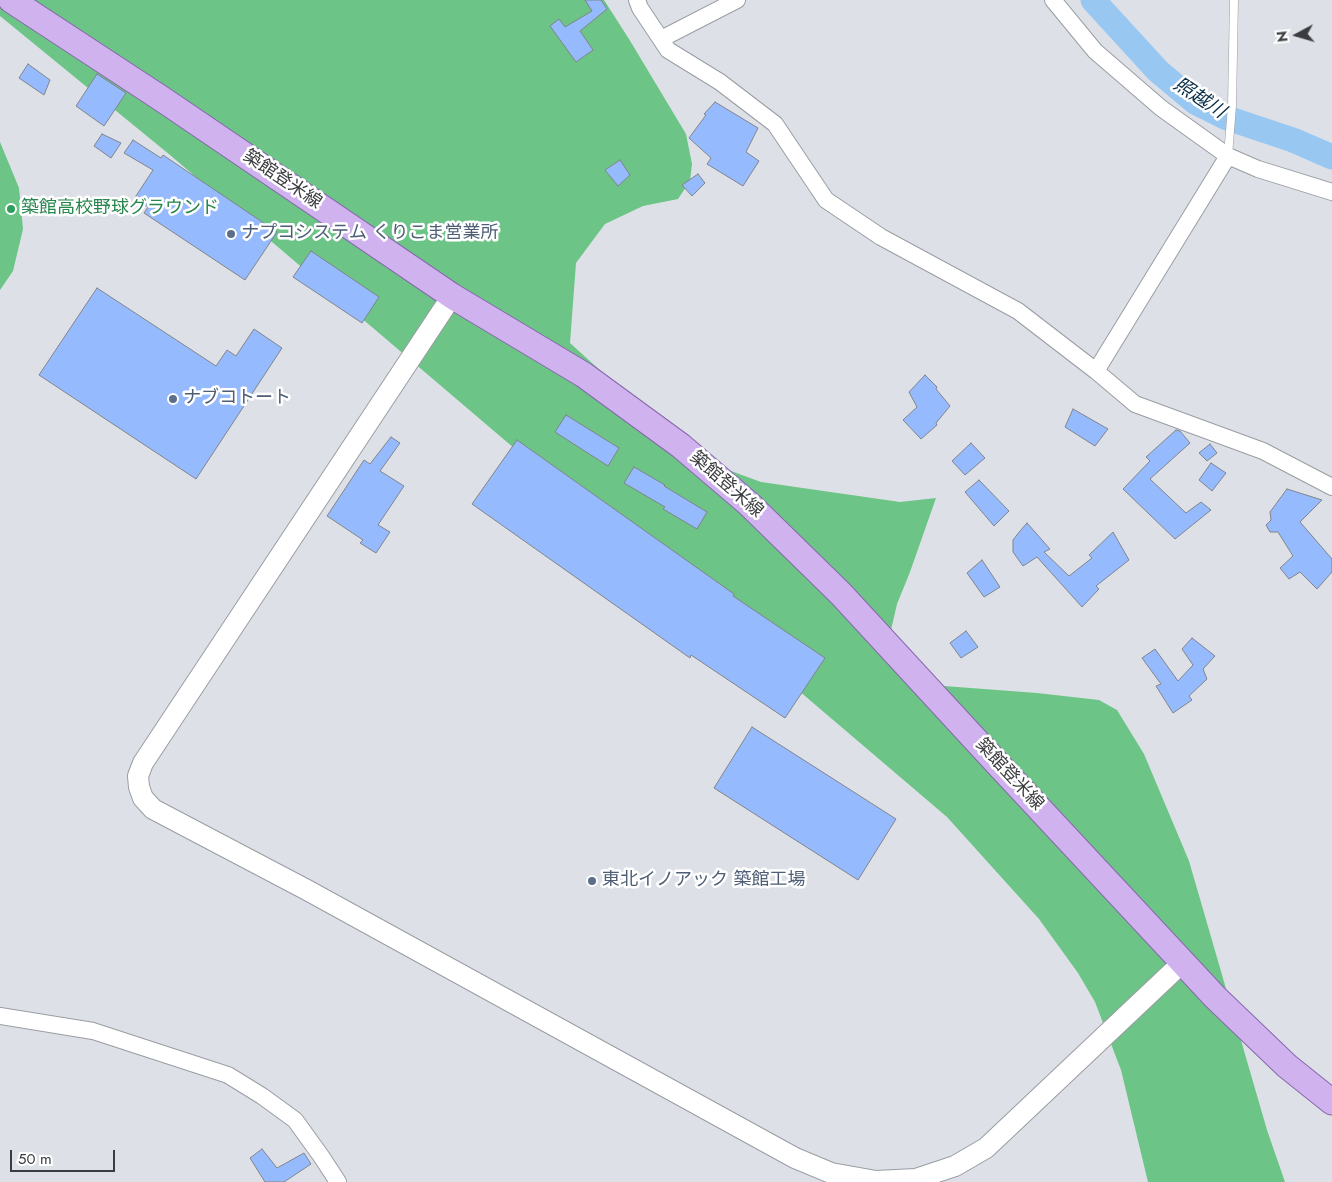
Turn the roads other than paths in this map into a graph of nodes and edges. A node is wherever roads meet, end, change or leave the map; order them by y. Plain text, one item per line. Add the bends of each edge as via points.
1 (11, 0) edge
2 (636, 0) edge
3 (737, 0) edge
4 (1053, 0) edge
5 (1234, 0) edge
6 (661, 39) junction
7 (1228, 156) junction
8 (1332, 192) edge
9 (452, 296) junction
10 (1096, 371) junction
11 (1332, 487) edge
12 (1183, 962) junction
13 (0, 1016) edge
14 (1332, 1102) edge
15 (338, 1182) edge

1 - 9 main road, 築館登米線
2 - 6 street
3 - 6 street
4 - 7 street via 1095,51 1161,108
5 - 7 lane
6 - 10 street via 668,50 720,82 775,124 826,200 881,237 1018,311
7 - 8 street
7 - 10 street
9 - 12 main road, 築館登米線 via 584,375 681,446 749,504 841,594
9 - 12 street via 143,763 138,776 139,787 143,798 153,809 308,890 795,1158 831,1173 876,1181 916,1179 955,1166 986,1148
10 - 11 street via 1135,404 1263,451
12 - 14 main road, 築館登米線 via 1287,1066
13 - 15 street via 93,1032 228,1075 295,1120

